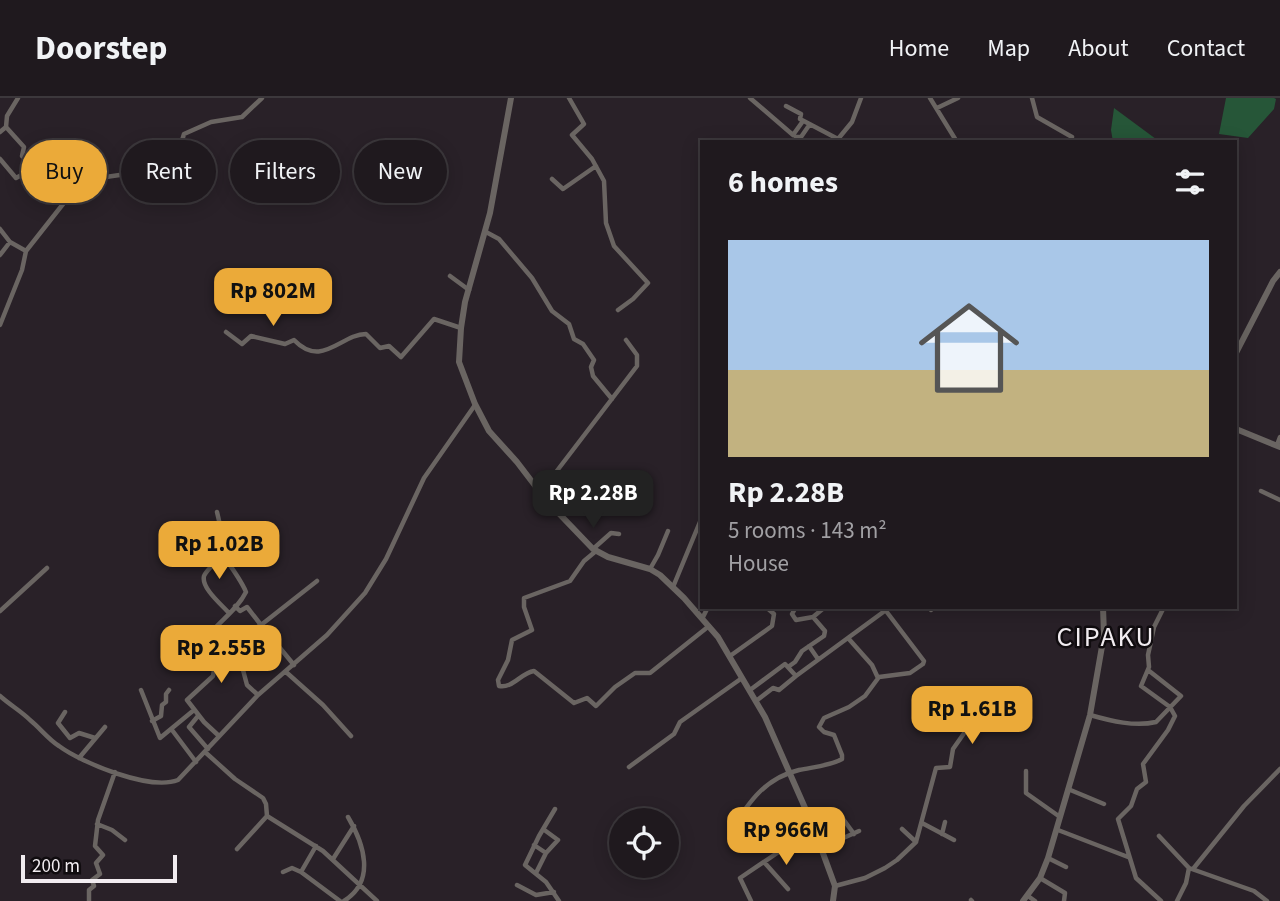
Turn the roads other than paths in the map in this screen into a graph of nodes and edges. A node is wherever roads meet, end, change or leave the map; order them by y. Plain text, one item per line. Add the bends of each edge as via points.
1 (18, 98) edge
2 (262, 98) edge
3 (511, 98) edge
4 (569, 98) edge
5 (750, 98) edge
6 (861, 98) edge
7 (930, 98) edge
8 (958, 98) edge
9 (1032, 98) edge
10 (786, 106) dead end
11 (937, 108) junction
12 (803, 121) junction
13 (810, 124) junction
14 (6, 127) junction
15 (0, 132) edge
16 (1072, 136) dead end
17 (796, 137) dead end
18 (956, 140) edge
19 (21, 144) edge
20 (0, 159) edge
21 (596, 166) junction
22 (552, 180) dead end
23 (62, 204) junction
24 (0, 229) edge
25 (486, 232) junction
26 (10, 242) junction
27 (26, 251) junction
28 (0, 255) edge
29 (1280, 272) edge
30 (450, 276) dead end
31 (469, 289) junction
32 (618, 310) dead end
33 (0, 325) edge
34 (461, 328) junction
35 (226, 332) dead end
36 (626, 340) dead end
37 (1237, 351) edge
38 (612, 399) junction
39 (475, 404) junction
40 (1237, 429) edge
41 (1280, 437) edge
42 (1278, 446) edge
43 (1261, 491) dead end
44 (540, 493) junction
45 (1280, 500) edge
46 (217, 512) dead end
47 (700, 522) edge
48 (668, 531) dead end
49 (619, 534) dead end
50 (217, 546) junction
51 (594, 550) junction
52 (47, 568) dead end
53 (650, 569) junction
54 (317, 581) dead end
55 (673, 587) junction
56 (235, 606) junction
57 (707, 609) edge
58 (768, 609) edge
59 (795, 609) edge
60 (823, 609) edge
61 (885, 609) edge
62 (1103, 609) edge
63 (1163, 609) edge
64 (0, 611) edge
65 (229, 613) junction
66 (813, 617) junction
67 (702, 619) junction
68 (261, 625) junction
69 (709, 626) junction
70 (848, 638) junction
71 (809, 646) junction
72 (216, 651) dead end
73 (730, 656) junction
74 (818, 659) junction
75 (206, 662) junction
76 (294, 665) junction
77 (788, 667) junction
78 (1148, 670) junction
79 (286, 672) junction
80 (796, 676) junction
81 (742, 678) junction
82 (878, 678) junction
83 (141, 690) dead end
84 (169, 690) dead end
85 (750, 690) junction
86 (258, 695) junction
87 (0, 696) edge
88 (756, 701) junction
89 (1170, 707) junction
90 (194, 710) junction
91 (65, 712) dead end
92 (970, 715) dead end
93 (1090, 715) junction
94 (198, 716) junction
95 (152, 721) junction
96 (105, 727) dead end
97 (172, 730) junction
98 (219, 736) junction
99 (351, 736) dead end
100 (95, 738) junction
101 (207, 751) junction
102 (79, 758) junction
103 (196, 762) junction
104 (629, 767) dead end
105 (1280, 769) edge
106 (1026, 771) dead end
107 (115, 772) junction
108 (790, 772) junction
109 (1068, 789) junction
110 (1104, 804) dead end
111 (555, 809) dead end
112 (267, 816) junction
113 (348, 817) dead end
114 (1060, 817) junction
115 (945, 822) dead end
116 (811, 823) junction
117 (922, 823) junction
118 (97, 824) junction
119 (354, 826) junction
120 (543, 829) junction
121 (902, 829) dead end
122 (730, 830) dead end
123 (1058, 830) junction
124 (942, 834) junction
125 (1159, 835) dead end
126 (125, 840) dead end
127 (954, 840) dead end
128 (916, 842) junction
129 (534, 845) junction
130 (316, 846) junction
131 (821, 848) junction
132 (237, 849) dead end
133 (546, 853) junction
134 (1129, 857) junction
135 (1048, 858) junction
136 (333, 859) junction
137 (764, 862) junction
138 (1066, 867) dead end
139 (1191, 869) junction
140 (283, 872) dead end
141 (301, 872) junction
142 (536, 873) junction
143 (1040, 878) junction
144 (361, 885) junction
145 (517, 885) dead end
146 (835, 886) junction
147 (789, 889) dead end
148 (554, 892) junction
149 (1026, 898) edge
150 (89, 901) edge
151 (342, 901) edge
152 (377, 901) edge
153 (559, 901) edge
154 (751, 901) edge
155 (833, 901) edge
156 (1035, 901) edge
157 (1064, 901) edge
158 (1161, 901) edge
159 (1177, 901) edge
160 (1267, 901) edge

1 - 14 street
2 - 23 street via 242,117 211,122 184,134 177,158 165,166 99,177
3 - 25 street
4 - 21 street via 584,124 572,135
5 - 12 street via 793,135
6 - 13 street via 841,138
7 - 11 street
8 - 11 street
9 - 16 street via 1037,117
10 - 12 street via 801,114
11 - 18 street
12 - 13 street
13 - 17 street
14 - 15 street
14 - 19 street
20 - 23 street via 16,178 25,173
21 - 22 street via 563,189
21 - 32 street via 604,181 606,223 614,246 648,283
23 - 27 street
24 - 26 street
25 - 31 street
25 - 38 street via 499,239 552,311 569,324 574,339 594,360 590,367 593,376
26 - 27 street
26 - 28 street
27 - 33 street
29 - 37 street
30 - 31 street
31 - 34 street
34 - 35 street via 434,319 403,356 389,346 380,348 366,334 357,334 332,349 304,349 295,340 285,344 251,336 242,344
34 - 39 street via 459,362
36 - 38 street via 638,362
38 - 44 street
39 - 44 street via 489,431
39 - 76 street via 424,478 376,578 351,610
40 - 42 street
41 - 42 street
43 - 45 street
44 - 51 street
46 - 50 street via 220,525 208,532
47 - 55 street
48 - 53 street
49 - 51 street via 611,533
50 - 56 street via 245,590
50 - 65 street via 211,552 215,563 204,580
51 - 53 street
51 - 69 street via 570,581 524,598 532,630 512,640 499,686 534,671 574,704 587,698 596,706 626,679 636,672 650,673
52 - 64 street
53 - 55 street
54 - 68 street
55 - 67 street
56 - 65 street
56 - 68 street via 240,611 247,607
57 - 67 street
58 - 73 street via 774,614 772,626
59 - 66 street via 796,620
60 - 66 street
61 - 70 street
61 - 82 street via 924,662 910,673
62 - 93 street via 1104,635
63 - 78 street via 1154,627
65 - 75 street via 198,650
66 - 71 street via 826,633
67 - 69 street
68 - 76 street
68 - 86 street via 227,649 243,670 247,685
69 - 73 street
70 - 74 street
70 - 82 street
71 - 74 street
71 - 77 street
72 - 75 street
73 - 81 street
74 - 80 street
75 - 90 street via 215,673 187,699
76 - 79 street
77 - 80 street
77 - 85 street via 784,665
78 - 89 street via 1141,687
78 - 89 street via 1180,695
79 - 86 street
79 - 99 street
80 - 88 street
81 - 85 street
81 - 104 street via 680,722 674,734
82 - 108 street via 865,696 820,723 821,730 834,735 842,759
83 - 95 street
84 - 95 street via 161,716
85 - 88 street
86 - 98 street
87 - 102 street via 59,747
88 - 108 street
89 - 93 street via 1153,723
89 - 134 street via 1175,714 1171,725 1143,764 1146,782 1118,818
90 - 94 street
90 - 97 street
91 - 100 street via 57,722 70,738 79,733
92 - 117 street via 967,729 953,749 950,767 936,768
93 - 109 street
94 - 98 street
94 - 101 street via 189,727
95 - 97 street via 160,738
96 - 100 street
97 - 103 street
98 - 101 street
100 - 102 street
101 - 103 street
101 - 112 street via 262,798
102 - 107 street
103 - 107 street via 178,780 167,783
105 - 139 street
106 - 114 street via 1024,789
107 - 118 street
108 - 116 street
108 - 122 street via 765,785
109 - 110 street
109 - 114 street
111 - 120 street
112 - 130 street
112 - 132 street
113 - 119 street
114 - 123 street
115 - 124 street
116 - 131 street
116 - 131 street via 838,812 857,832
116 - 137 street
117 - 124 street
117 - 128 street
118 - 126 street
118 - 150 street via 94,845 103,855 96,863 100,874 92,880
119 - 136 street
119 - 144 street via 364,858
120 - 129 street
120 - 133 street via 558,840
121 - 128 street
123 - 134 street
123 - 135 street
124 - 127 street
125 - 139 street
128 - 146 street via 885,868
129 - 133 street
129 - 142 street via 525,865
130 - 136 street
130 - 141 street
131 - 146 street
133 - 142 street
134 - 158 street via 1136,878
135 - 138 street
135 - 143 street
136 - 144 street
137 - 147 street
137 - 154 street via 739,879
139 - 159 street
139 - 160 street via 1254,891
140 - 141 street via 292,868
141 - 151 street
142 - 148 street
143 - 149 street
143 - 157 street via 1065,893
144 - 151 street
144 - 152 street
145 - 148 street via 536,895
146 - 155 street
148 - 153 street
149 - 156 street

